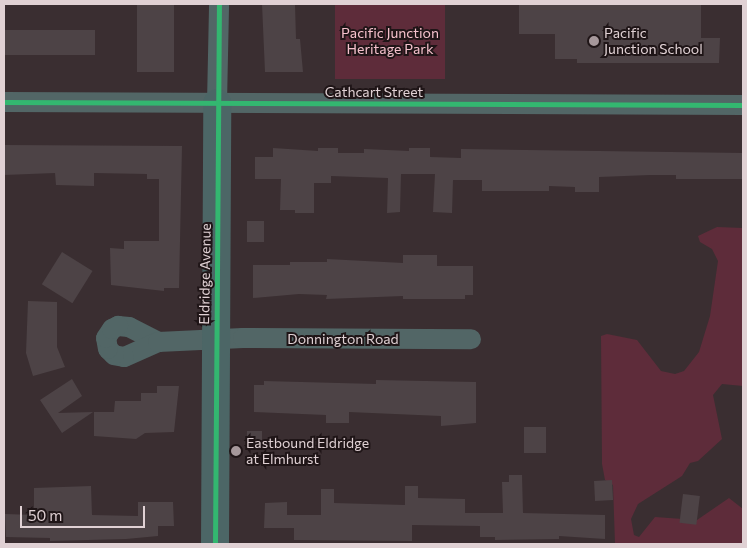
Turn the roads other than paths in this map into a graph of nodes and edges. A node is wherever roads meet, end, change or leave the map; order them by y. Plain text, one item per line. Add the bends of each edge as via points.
1 (219, 4) edge
2 (4, 102) edge
3 (217, 103) junction
4 (743, 105) edge
5 (215, 339) junction
6 (470, 339) dead end
7 (158, 342) dead end
8 (215, 544) edge

1 - 3 street, Eldridge Avenue
2 - 3 street, Cathcart Street
3 - 4 street, Cathcart Street
3 - 5 street, Eldridge Avenue
5 - 6 street, Donnington Road
5 - 7 street, Donnington Road
5 - 8 street, Eldridge Avenue

